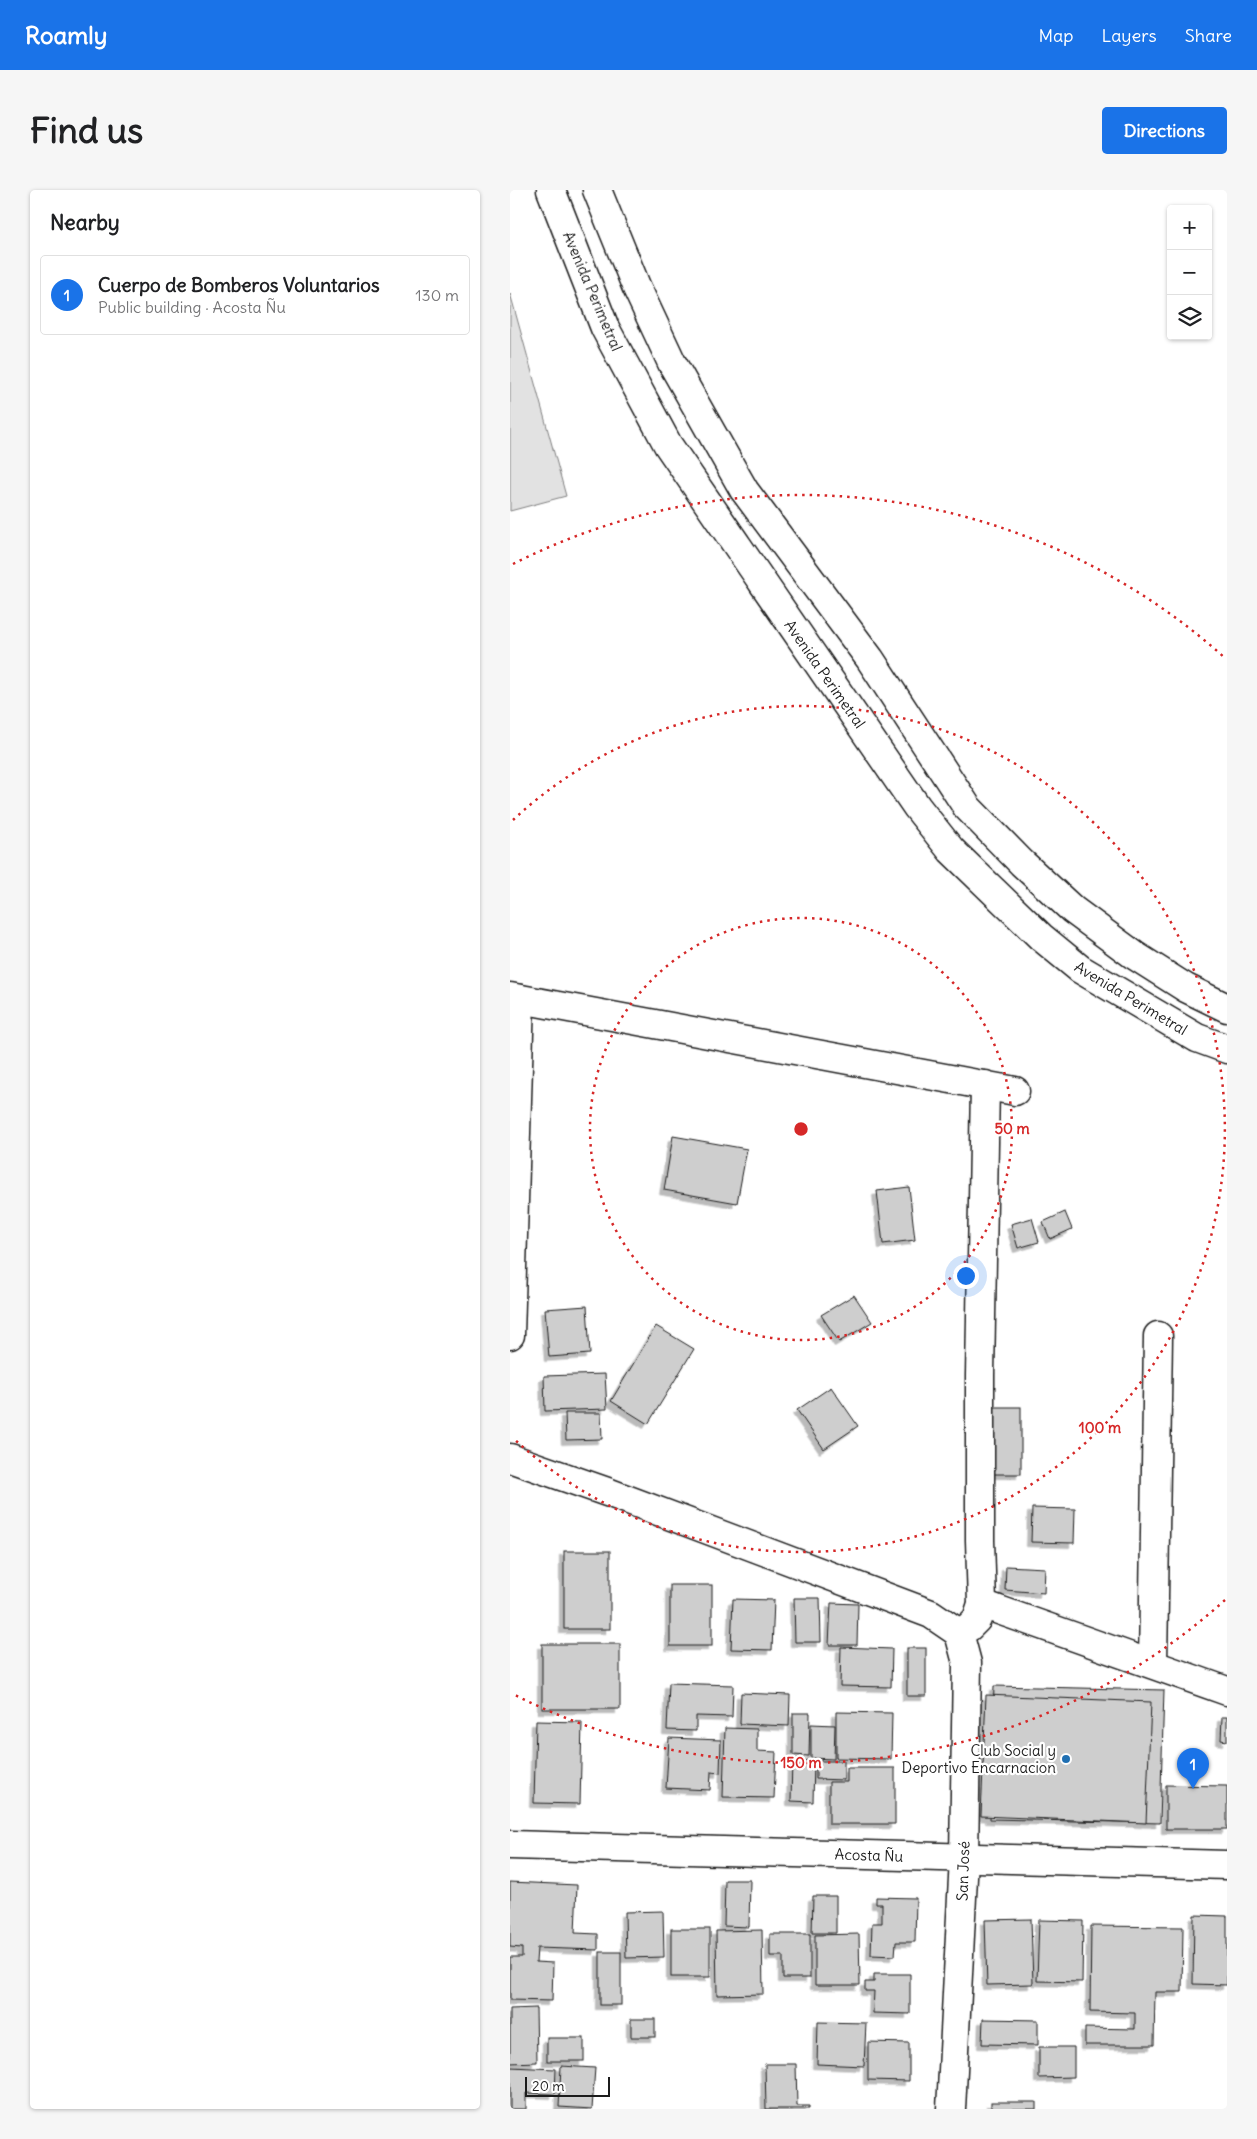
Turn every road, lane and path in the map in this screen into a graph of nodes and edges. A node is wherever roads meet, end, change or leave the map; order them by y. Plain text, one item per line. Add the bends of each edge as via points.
1 (550, 190) edge
2 (598, 190) edge
3 (515, 998) edge
4 (1227, 1008) edge
5 (1227, 1049) edge
6 (985, 1085) junction
7 (1015, 1091) dead end
8 (510, 1335) edge
9 (1158, 1336) dead end
10 (510, 1458) edge
11 (982, 1604) junction
12 (959, 1633) junction
13 (1153, 1664) junction
14 (1227, 1691) edge
15 (510, 1845) edge
16 (964, 1858) junction
17 (1227, 1865) edge
18 (952, 2109) edge

1 - 5 street, Avenida Perimetral via 605,328 668,445 917,807 951,850 1041,937 1080,969 1197,1038
2 - 4 street via 636,286 672,363 744,490 870,659 967,807 1022,864 1073,910 1134,955 1186,988
3 - 6 street
3 - 8 street
6 - 7 street
6 - 11 street via 980,1395
9 - 13 street
10 - 12 street via 931,1614
11 - 12 street via 978,1619
11 - 13 street
12 - 16 street, San José via 967,1662
13 - 14 street
15 - 16 street, Acosta Ñu
16 - 17 street, Acosta Ñu
16 - 18 street, San José

